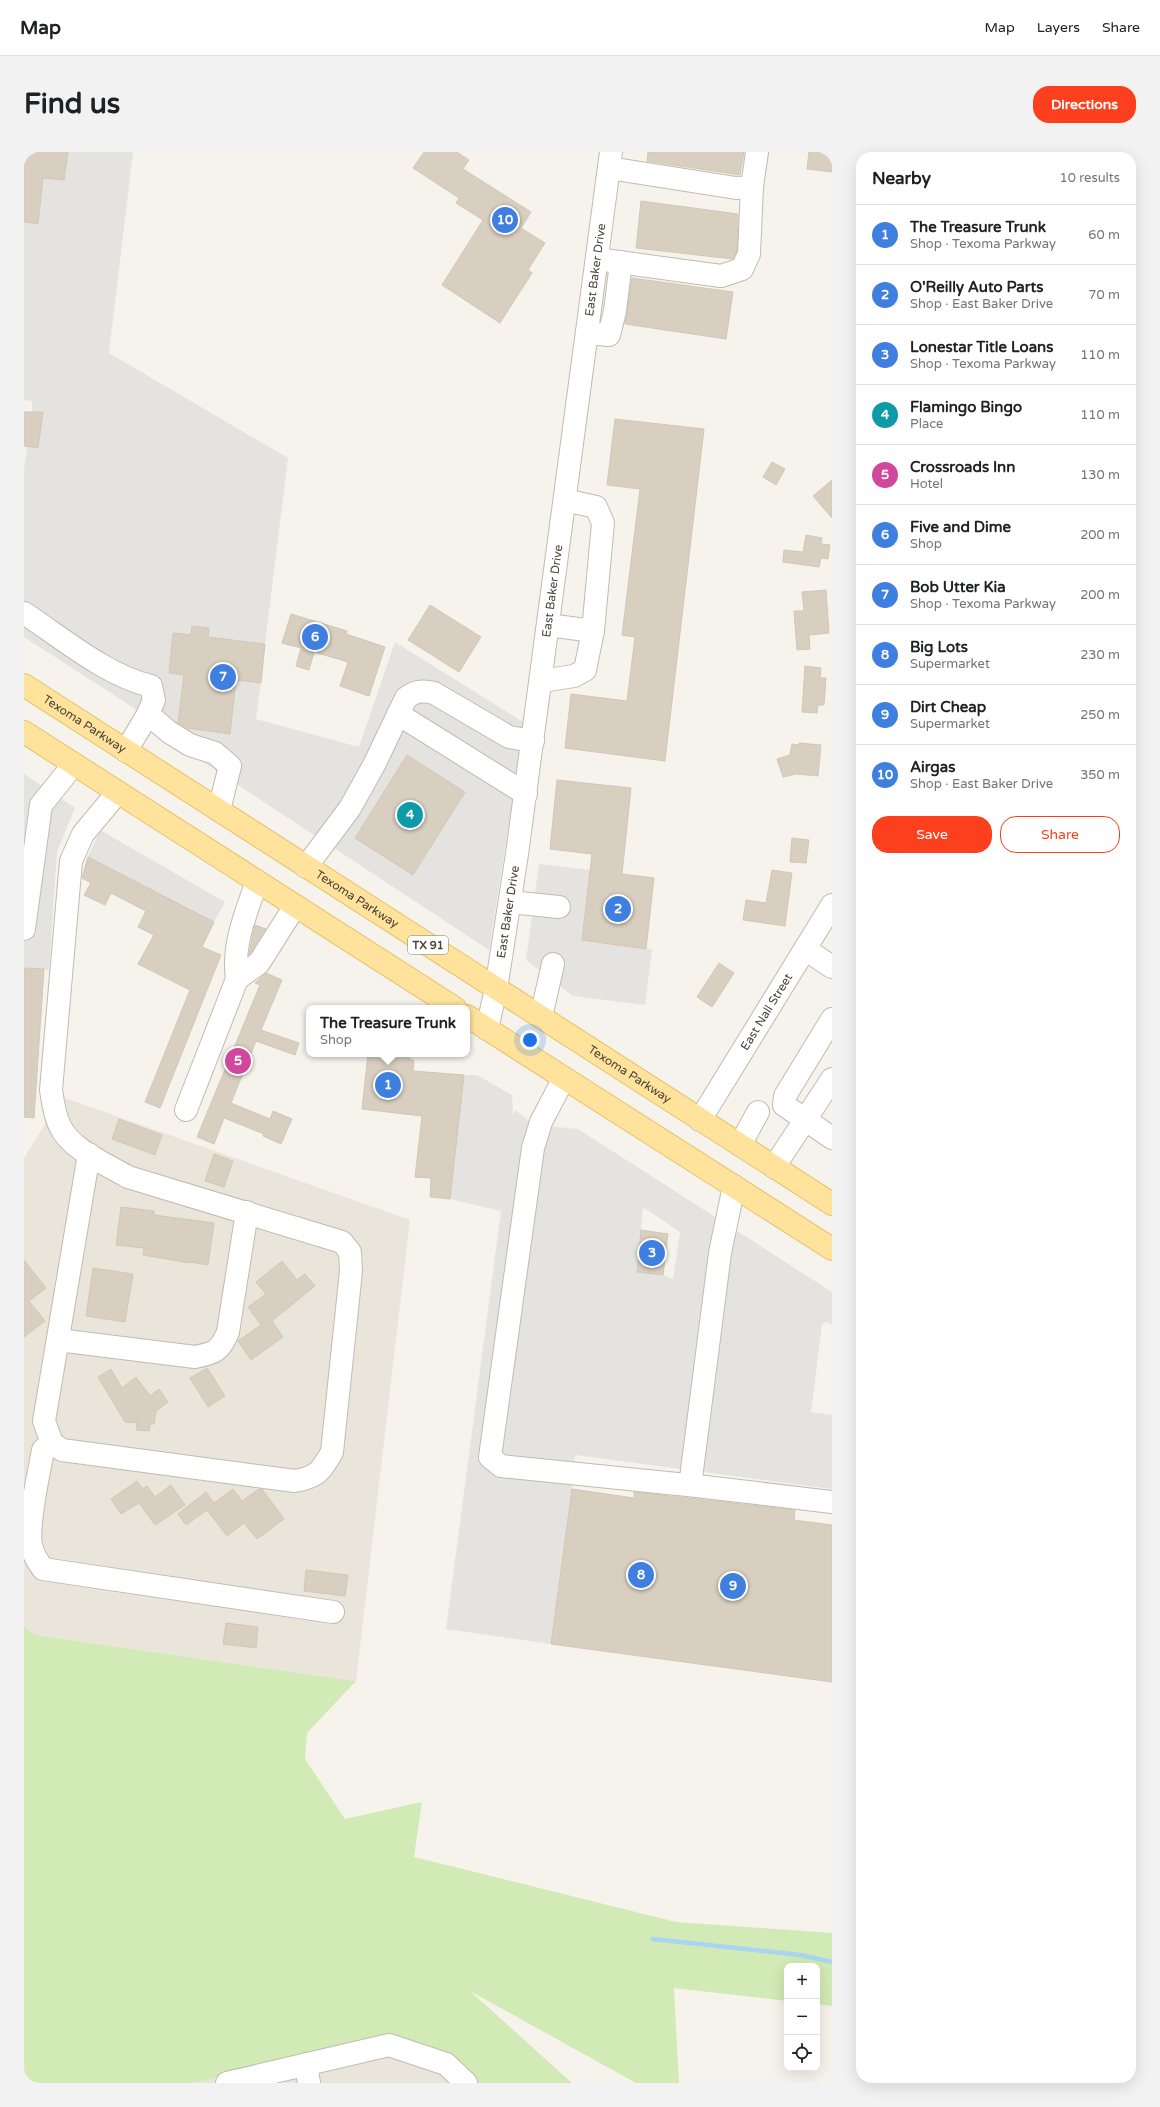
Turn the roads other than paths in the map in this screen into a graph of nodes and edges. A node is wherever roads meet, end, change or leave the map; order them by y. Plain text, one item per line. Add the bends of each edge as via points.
1 (757, 152) edge
2 (610, 160) edge
3 (752, 187) junction
4 (597, 259) junction
5 (621, 262) junction
6 (587, 333) junction
7 (564, 500) junction
8 (24, 613) edge
9 (548, 625) junction
10 (593, 631) junction
11 (540, 682) junction
12 (24, 685) edge
13 (148, 714) junction
14 (398, 714) junction
15 (24, 732) edge
16 (532, 741) junction
17 (126, 751) junction
18 (74, 764) junction
19 (118, 792) junction
20 (526, 794) junction
21 (219, 810) junction
22 (306, 867) junction
23 (257, 881) junction
24 (510, 902) junction
25 (832, 905) edge
26 (295, 906) junction
27 (559, 907) dead end
28 (24, 929) edge
29 (805, 949) junction
30 (553, 964) dead end
31 (832, 966) edge
32 (236, 979) junction
33 (496, 989) junction
34 (450, 1005) edge
35 (540, 1017) junction
36 (470, 1018) edge
37 (832, 1019) edge
38 (487, 1029) junction
39 (564, 1078) junction
40 (832, 1078) edge
41 (186, 1110) dead end
42 (758, 1112) dead end
43 (700, 1120) junction
44 (805, 1120) junction
45 (832, 1138) edge
46 (740, 1145) junction
47 (89, 1154) junction
48 (774, 1167) junction
49 (734, 1186) junction
50 (831, 1201) edge
51 (247, 1212) junction
52 (832, 1249) edge
53 (58, 1340) junction
54 (52, 1443) junction
55 (697, 1486) junction
56 (832, 1502) edge
57 (334, 1612) dead end
58 (308, 2074) edge
59 (227, 2083) edge
60 (466, 2083) edge

1 - 3 street
2 - 3 street via 736,188
2 - 4 street, East Baker Drive
3 - 5 street via 749,254 742,269 721,276
4 - 5 street
4 - 6 street, East Baker Drive
5 - 6 street via 615,311 609,335
6 - 7 street, East Baker Drive
7 - 9 street, East Baker Drive
7 - 10 street via 596,507 603,523
8 - 13 street via 114,672 151,686 154,700
9 - 10 street
9 - 11 street, East Baker Drive
10 - 11 street via 585,670 574,676
11 - 16 street, East Baker Drive
12 - 17 main road, Texoma Parkway / TX 91
13 - 17 street
13 - 21 street via 169,732 190,745 215,754 230,766
14 - 16 street via 406,698 413,692 434,692 509,737
14 - 20 street
14 - 22 street via 350,808
15 - 18 main road
16 - 20 street, East Baker Drive
17 - 21 main road, Texoma Parkway / TX 91
18 - 19 main road
18 - 28 street via 41,804
19 - 23 main road
19 - 47 street via 83,834 71,861 52,1074 51,1090 60,1127 73,1144
20 - 24 street, East Baker Drive
21 - 22 main road, Texoma Parkway / TX 91
22 - 33 main road, Texoma Parkway / TX 91
23 - 26 main road
23 - 32 street via 238,938
24 - 27 street
24 - 33 street, East Baker Drive
25 - 29 street, East Nall Street
26 - 32 street via 259,963
26 - 34 main road
29 - 31 street
29 - 43 street, East Nall Street
30 - 35 street
32 - 41 street
33 - 35 main road, Texoma Parkway / TX 91
33 - 38 street, East Baker Drive
35 - 43 main road, Texoma Parkway / TX 91
36 - 38 main road
37 - 44 street via 785,1096 784,1105
38 - 39 main road
39 - 49 main road
39 - 55 street via 541,1122 533,1148 490,1457 501,1466
40 - 44 street
42 - 46 street
43 - 46 main road, Texoma Parkway / TX 91
44 - 45 street
44 - 48 street
46 - 48 main road, Texoma Parkway / TX 91
47 - 51 street via 128,1177
47 - 53 street
48 - 50 main road, Texoma Parkway / TX 91
49 - 52 main road
49 - 55 street via 720,1253 692,1471 692,1478
51 - 53 street via 228,1332 222,1345 213,1353 195,1357
51 - 54 street via 342,1242 350,1252 351,1271 332,1452 323,1469 311,1478 295,1481 62,1450
53 - 54 street via 44,1421
54 - 57 street via 43,1450 31,1527 30,1543 34,1557 43,1569
55 - 56 street
58 - 59 street
58 - 60 street via 389,2045 446,2064

